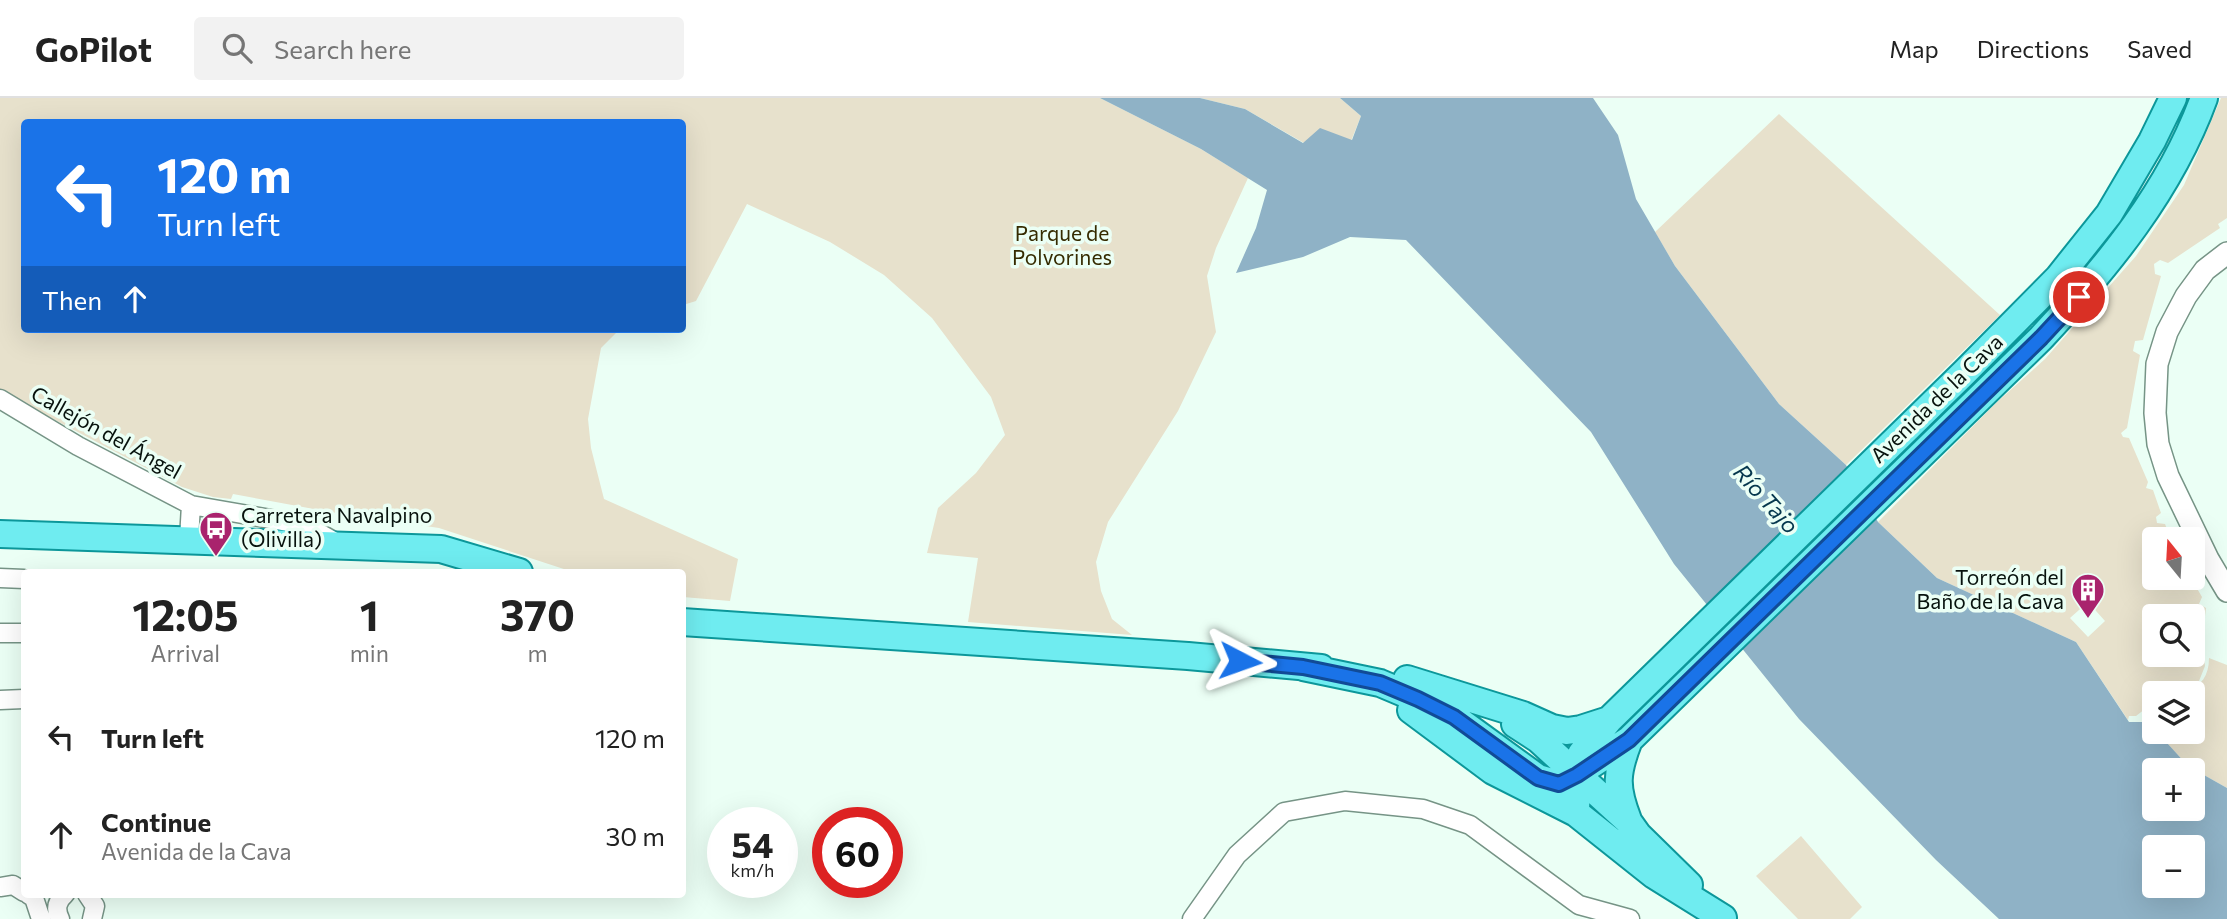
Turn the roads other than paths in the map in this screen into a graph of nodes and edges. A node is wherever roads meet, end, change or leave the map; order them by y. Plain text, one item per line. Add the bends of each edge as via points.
1 (2164, 98) edge
2 (2173, 98) edge
3 (2204, 98) edge
4 (2152, 141) junction
5 (2227, 253) edge
6 (0, 399) edge
7 (191, 505) junction
8 (0, 534) edge
9 (189, 539) junction
10 (340, 544) junction
11 (509, 569) edge
12 (0, 578) edge
13 (21, 579) edge
14 (2227, 591) edge
15 (686, 622) edge
16 (0, 633) edge
17 (21, 633) edge
18 (1303, 667) junction
19 (21, 699) edge
20 (0, 700) edge
21 (1473, 700) junction
22 (1609, 720) junction
23 (1629, 740) junction
24 (1577, 775) junction
25 (1576, 813) junction
26 (1628, 821) junction
27 (0, 887) edge
28 (21, 890) edge
29 (34, 898) edge
30 (62, 898) edge
31 (89, 898) edge
32 (41, 919) edge
33 (60, 919) edge
34 (92, 919) edge
35 (1192, 919) edge
36 (1630, 919) edge

1 - 4 street, Avenida de la Cava
2 - 4 main road, Avenida de la Cava
3 - 23 main road, Avenida de la Cava via 2177,159 2132,231 2079,297
4 - 22 main road, Avenida de la Cava via 2109,214 2032,306
5 - 14 street via 2205,270 2167,332 2157,364 2155,413 2168,476
6 - 7 street, Callejón del Ángel
7 - 9 street
7 - 10 street, Callejón del Ángel via 305,526
8 - 9 main road
9 - 10 main road
10 - 11 main road via 441,549
12 - 13 street
15 - 18 main road
16 - 17 street
18 - 21 main road via 1385,672
18 - 24 main road via 1380,683 1418,699 1454,717 1538,778 1559,784
18 - 25 main road via 1411,710 1493,771
19 - 20 street
21 - 22 main road via 1567,731
21 - 24 main road via 1538,739
22 - 24 main road, Avenida de la Cava via 1581,754
23 - 24 main road, Avenida de la Cava
23 - 26 main road via 1618,775 1620,801
24 - 25 main road
24 - 26 main road
25 - 26 main road via 1654,875 1723,918
27 - 28 street
29 - 32 street
30 - 33 street via 57,910
31 - 34 street via 94,906
35 - 36 street via 1237,855 1284,812 1345,801 1423,809 1470,825 1579,905

